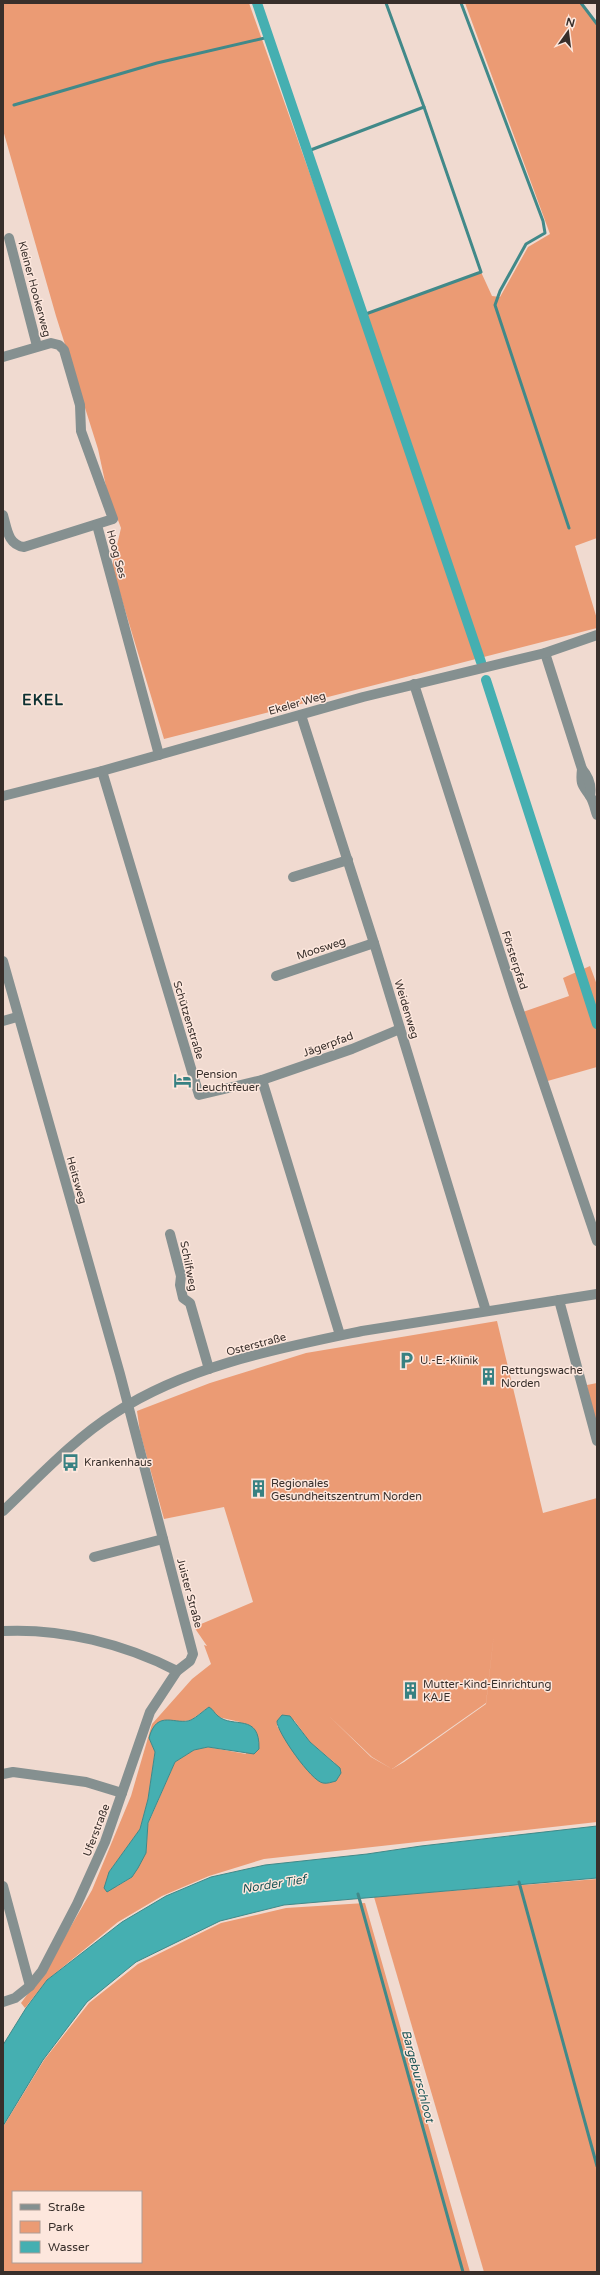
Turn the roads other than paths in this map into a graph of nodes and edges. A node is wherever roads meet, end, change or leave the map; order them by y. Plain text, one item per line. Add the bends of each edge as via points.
1 (8, 238) dead end
2 (37, 346) junction
3 (64, 350) joint
4 (3, 357) edge
5 (3, 515) edge
6 (97, 525) junction
7 (597, 634) edge
8 (545, 653) junction
9 (414, 684) junction
10 (301, 715) junction
11 (159, 754) junction
12 (102, 771) junction
13 (3, 796) edge
14 (597, 816) edge
15 (348, 860) junction
16 (293, 877) dead end
17 (374, 943) junction
18 (3, 961) edge
19 (276, 976) dead end
20 (17, 1017) junction
21 (3, 1021) edge
22 (400, 1029) junction
23 (262, 1080) junction
24 (170, 1234) dead end
25 (597, 1241) edge
26 (597, 1294) edge
27 (558, 1300) junction
28 (486, 1311) junction
29 (340, 1335) junction
30 (208, 1369) junction
31 (127, 1405) junction
32 (597, 1441) edge
33 (3, 1511) edge
34 (163, 1540) junction
35 (94, 1557) dead end
36 (3, 1631) edge
37 (193, 1654) joint
38 (177, 1671) junction
39 (3, 1774) edge
40 (122, 1794) junction
41 (3, 1886) edge
42 (30, 1986) junction
43 (3, 2002) edge

1 - 2 street, Kleiner Hookerweg
2 - 3 street, Kleiner Hookerweg via 51,343 59,345
2 - 4 street, Kleiner Hookerweg
3 - 6 street, Hoog Ses via 80,405 81,431 113,519
5 - 6 street via 11,541 16,546 24,547
6 - 11 street, Hoog Ses
7 - 8 street, Ekeler Weg
8 - 9 street, Ekeler Weg
8 - 14 street via 582,770 588,776 592,789 590,796
9 - 10 street, Ekeler Weg
9 - 25 street, Försterpfad via 511,988
10 - 11 street, Ekeler Weg
10 - 15 street, Weidenweg
11 - 12 street, Ekeler Weg
12 - 13 street, Ekeler Weg
12 - 23 street, Schützenstraße via 199,1095
15 - 16 street
15 - 17 street, Weidenweg
17 - 19 street, Moosweg
17 - 22 street, Weidenweg
18 - 20 street, Heitsweg
20 - 21 street
20 - 31 street, Heitsweg
22 - 23 street, Jägerpfad via 352,1049
22 - 28 street, Weidenweg
23 - 29 street
24 - 30 street, Schilfweg via 181,1276 183,1298 190,1303
26 - 27 street, Osterstraße
27 - 28 street, Osterstraße
27 - 32 street
28 - 29 street, Osterstraße
29 - 30 street, Osterstraße
30 - 31 street, Osterstraße via 171,1382
31 - 33 street, Osterstraße via 71,1448
31 - 34 street, Juister Straße
34 - 35 street
34 - 37 street, Juister Straße
36 - 38 street via 26,1629 76,1636 113,1645
37 - 38 street, Uferstraße via 190,1661
38 - 40 street, Uferstraße via 150,1712
39 - 40 street via 13,1772 86,1782
40 - 42 street, Uferstraße via 105,1842 77,1904 42,1971
41 - 42 street
42 - 43 street, Uferstraße via 15,1998

